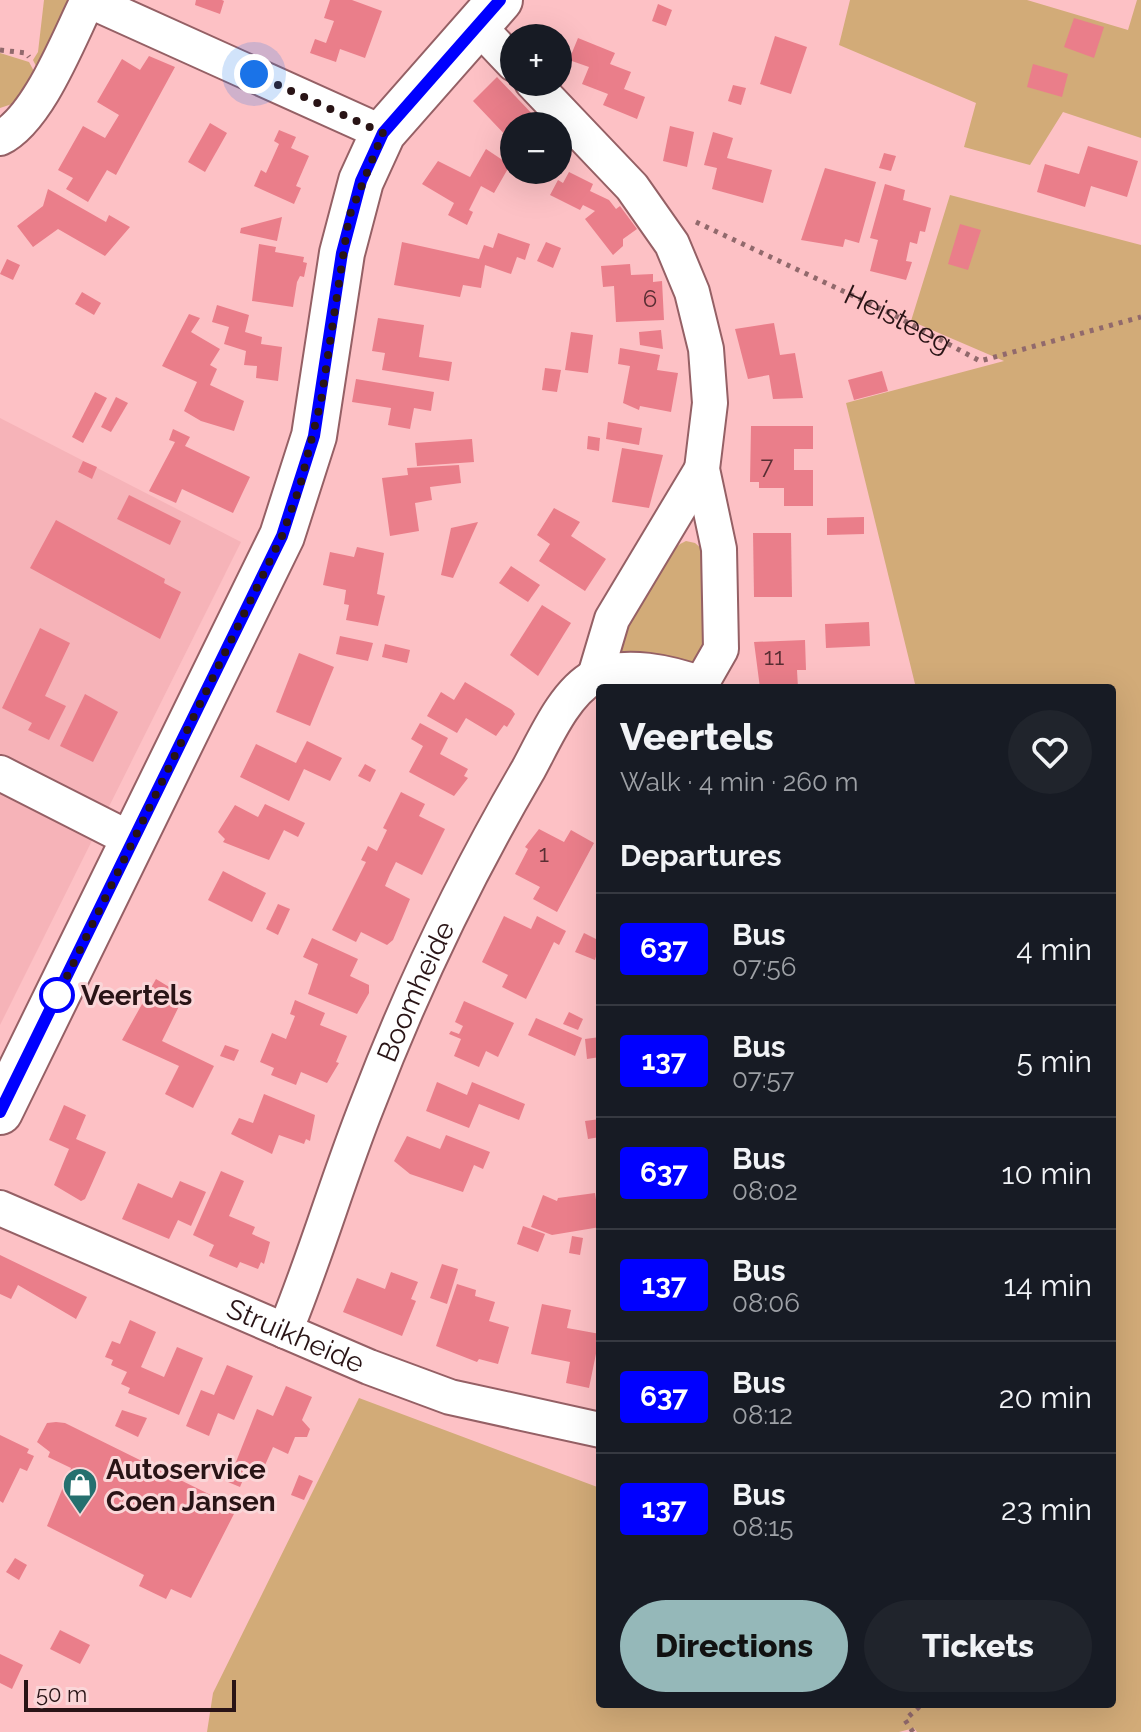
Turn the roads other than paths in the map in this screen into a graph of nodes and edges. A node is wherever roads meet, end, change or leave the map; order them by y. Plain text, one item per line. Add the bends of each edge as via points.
1 (88, 0) edge
2 (488, 13) edge
3 (500, 37) edge
4 (545, 96) edge
5 (383, 133) junction
6 (0, 138) edge
7 (702, 469) junction
8 (595, 676) junction
9 (697, 684) edge
10 (703, 684) edge
11 (0, 773) edge
12 (134, 841) junction
13 (0, 1112) edge
14 (0, 1208) edge
15 (285, 1331) junction
16 (596, 1429) edge

1 - 5 street
1 - 6 street via 33,106 12,132
2 - 3 street
2 - 5 street
4 - 7 street via 632,187 685,272 706,349 710,403
5 - 12 street via 349,217 321,401 300,486 260,586
7 - 8 street via 612,619
7 - 10 street via 719,549 721,649
8 - 9 street via 646,672
8 - 15 street, Boomheide via 577,690 525,773 424,970 367,1104
11 - 12 street
12 - 13 street
14 - 15 street, Struikheide
15 - 16 street, Struikheide via 450,1397

